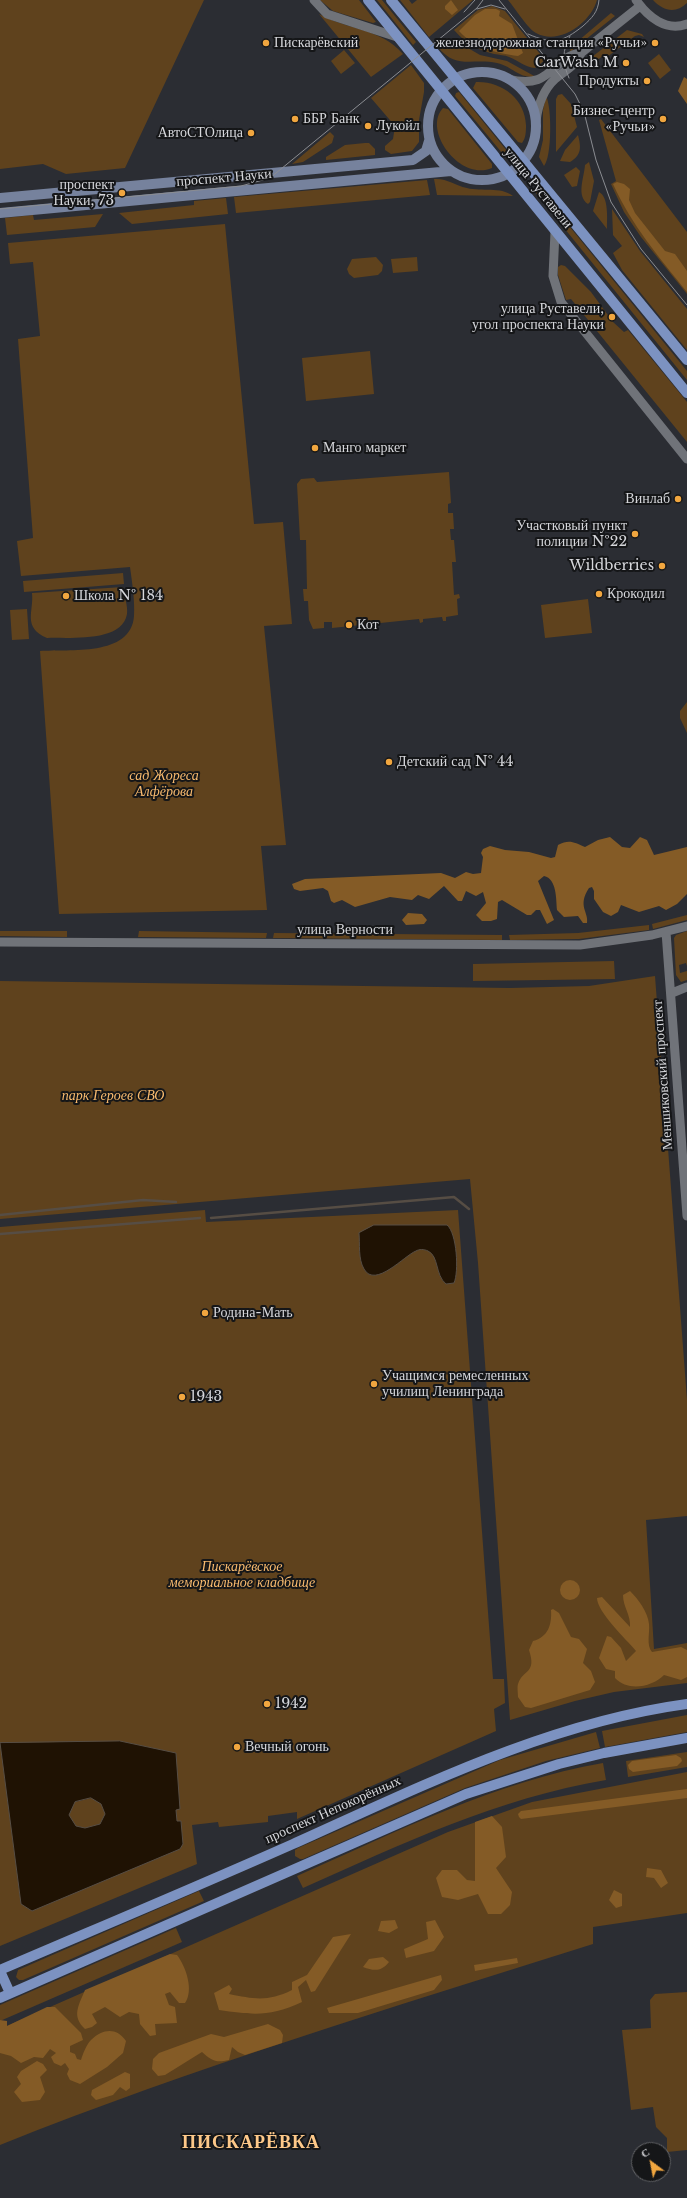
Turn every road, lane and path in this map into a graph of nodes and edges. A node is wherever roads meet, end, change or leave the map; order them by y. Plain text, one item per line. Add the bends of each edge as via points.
1 (314, 0) edge
2 (368, 0) edge
3 (391, 0) edge
4 (638, 3) edge
5 (687, 24) edge
6 (397, 37) junction
7 (581, 53) junction
8 (456, 78) junction
9 (508, 79) junction
10 (441, 90) junction
11 (536, 121) junction
12 (429, 140) junction
13 (524, 160) junction
14 (347, 165) junction
15 (451, 171) junction
16 (508, 173) junction
17 (348, 180) junction
18 (0, 198) edge
19 (0, 213) edge
20 (555, 232) junction
21 (687, 360) edge
22 (687, 393) edge
23 (687, 460) edge
24 (687, 926) edge
25 (666, 932) junction
26 (0, 942) edge
27 (687, 987) edge
28 (672, 993) junction
29 (687, 1216) edge
30 (687, 1704) edge
31 (687, 1738) edge
32 (0, 1971) edge
33 (10, 1993) junction
34 (0, 1998) edge

1 - 6 street via 327,14
2 - 6 main road, улица Руставели
3 - 8 main road, улица Руставели
4 - 5 street via 662,24
4 - 7 street, проспект Науки
6 - 10 main road, улица Руставели
7 - 9 street, проспект Науки via 574,54 542,78 527,82
7 - 11 street, проспект Науки via 579,60 555,79 544,92
8 - 9 main road, проспект Науки via 482,72
8 - 10 main road, проспект Науки
8 - 13 main road, улица Руставели
9 - 11 main road, проспект Науки via 527,96
10 - 12 main road, проспект Науки via 433,101 429,114
10 - 16 main road, улица Руставели
11 - 13 main road, проспект Науки via 534,142
12 - 14 main road, проспект Науки via 426,151 413,160
12 - 15 main road, проспект Науки via 437,158
13 - 16 main road, проспект Науки
13 - 21 main road, улица Руставели
14 - 17 main road
14 - 18 main road, проспект Науки
15 - 16 main road, проспект Науки via 465,178 480,180 494,179
15 - 17 main road, проспект Науки
16 - 20 main road, улица Руставели
17 - 19 main road, проспект Науки
20 - 22 main road, улица Руставели
20 - 23 street via 553,276 561,302
24 - 25 street, улица Верности
25 - 26 street, улица Верности via 605,943 561,945
25 - 28 street, Меншиковский проспект
27 - 28 street
28 - 29 street, Меншиковский проспект
30 - 32 main road, проспект Непокорённых via 597,1724 507,1750
31 - 33 main road via 559,1764 466,1794
32 - 33 main road
33 - 34 main road

